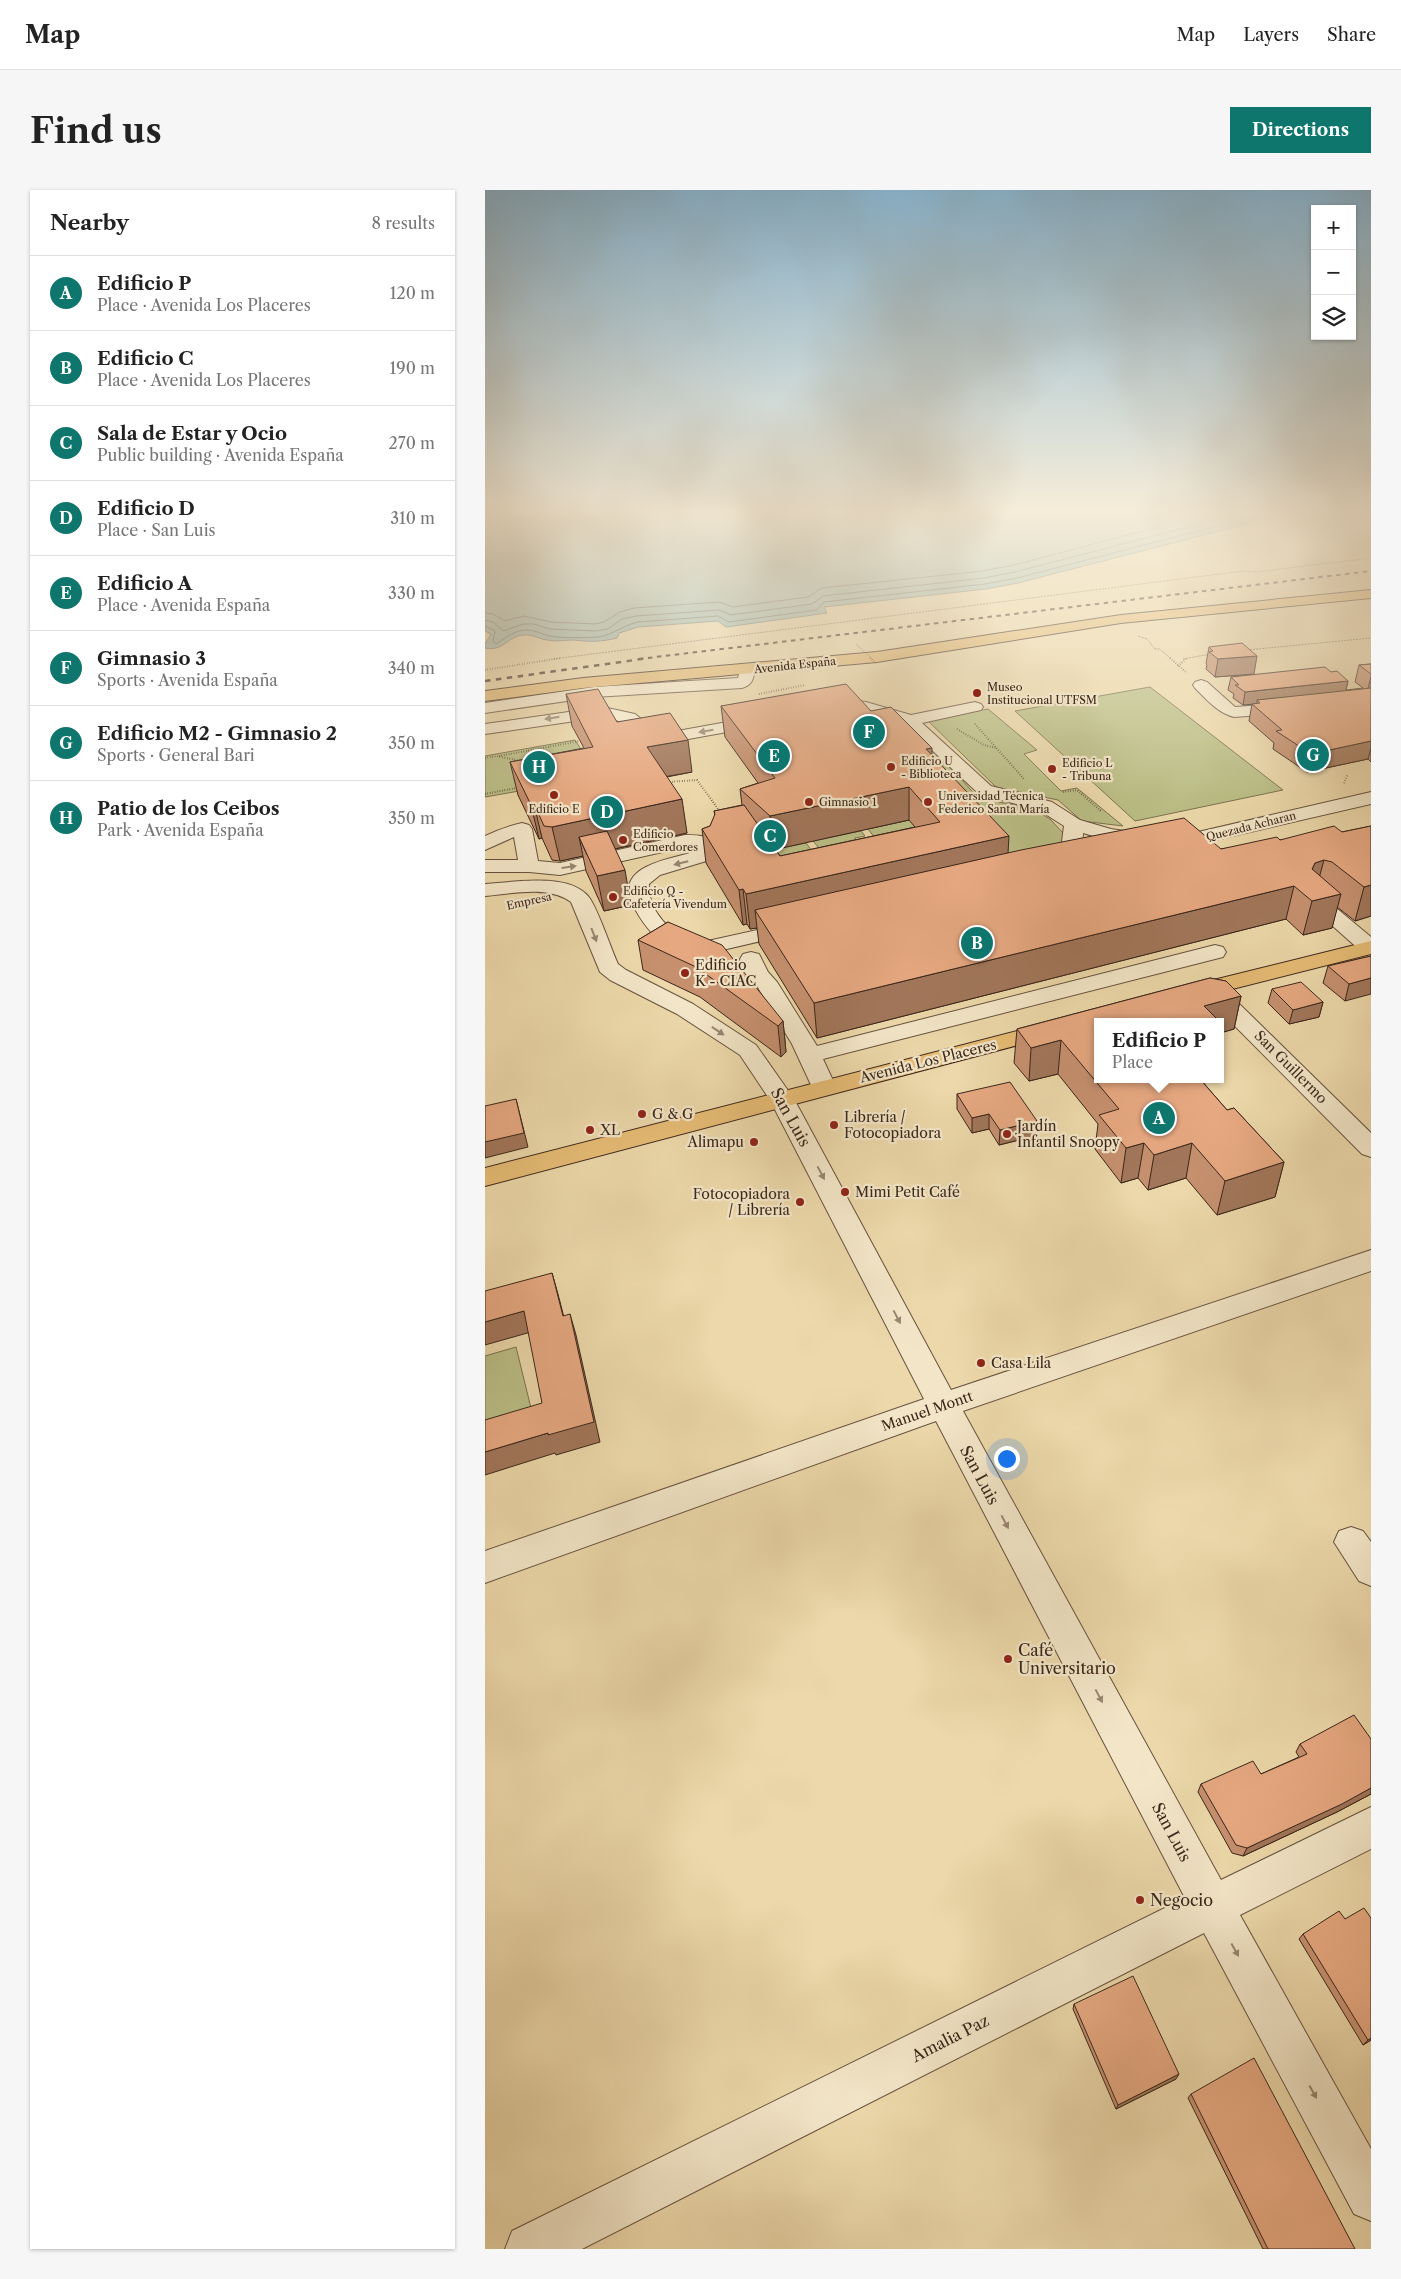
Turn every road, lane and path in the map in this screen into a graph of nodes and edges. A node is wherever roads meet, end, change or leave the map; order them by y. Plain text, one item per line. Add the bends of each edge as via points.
1 (971, 605) edge
2 (1170, 605) edge
3 (1236, 605) edge
4 (1119, 620) junction
5 (1371, 638) edge
6 (856, 644) dead end
7 (1245, 650) edge
8 (1216, 653) edge
9 (876, 663) dead end
10 (1178, 666) junction
11 (485, 670) edge
12 (747, 670) junction
13 (801, 682) dead end
14 (1220, 684) dead end
15 (1201, 685) junction
16 (485, 688) edge
17 (758, 694) dead end
18 (485, 696) edge
19 (1309, 706) edge
20 (975, 707) dead end
21 (485, 708) edge
22 (813, 711) edge
23 (777, 718) edge
24 (919, 718) junction
25 (485, 729) edge
26 (580, 741) edge
27 (996, 748) dead end
28 (496, 756) junction
29 (485, 758) edge
30 (524, 762) edge
31 (660, 780) edge
32 (522, 787) edge
33 (485, 794) edge
34 (1371, 798) edge
35 (721, 814) edge
36 (1267, 822) junction
37 (1073, 824) junction
38 (485, 844) edge
39 (1119, 855) edge
40 (1081, 863) edge
41 (485, 866) edge
42 (529, 866) junction
43 (485, 890) edge
44 (573, 892) junction
45 (1315, 901) edge
46 (485, 910) edge
47 (814, 923) edge
48 (743, 940) junction
49 (1370, 947) edge
50 (692, 950) junction
51 (1215, 952) dead end
52 (758, 974) junction
53 (1210, 988) junction
54 (1172, 998) edge
55 (1077, 1023) edge
56 (809, 1055) junction
57 (824, 1087) junction
58 (782, 1099) junction
59 (1366, 1137) edge
60 (485, 1176) edge
61 (1371, 1260) edge
62 (943, 1405) junction
63 (1351, 1542) dead end
64 (485, 1567) edge
65 (1371, 1570) edge
66 (1371, 1828) edge
67 (1212, 1907) junction
68 (1371, 2197) edge
69 (530, 2249) edge

1 - 11 path via 577,655
2 - 16 main road, Avenida España via 865,649 589,673
3 - 4 main road, Avenida España
4 - 10 path via 1131,630 1136,630 1141,635 1137,635 1147,639 1153,644 1150,645
4 - 12 main road, Avenida España via 879,657
5 - 7 path
6 - 9 path, bridge
8 - 10 path via 1185,658
10 - 15 path
12 - 18 main road, Avenida España via 593,682
12 - 21 street via 742,683 594,692
13 - 17 path via 805,685
14 - 15 street
15 - 19 street via 1234,712
20 - 24 street
22 - 24 street via 855,706
23 -> 25 street via 663,737 650,735 621,715 603,712
24 - 27 path via 953,727 984,745
24 - 37 street via 985,790 999,797 1043,806
26 - 28 path
28 - 29 path
28 - 30 path
31 - 35 path via 697,780
32 - 33 path
34 - 36 street, Quezada Acharan
36 - 37 street via 1215,826 1142,838 1109,835
36 - 39 street, Quezada Acharan
37 - 40 street via 1069,854 1038,872
38 - 42 street via 515,830
41 - 42 street
42 -> 50 street via 560,869 685,841 702,842 708,847 706,855 653,871 639,882 637,891 662,932
43 - 44 street via 542,887
44 - 46 street, Empresa
44 -> 58 street, San Luis via 580,899 608,967 685,1009 747,1050
45 - 49 street
47 - 48 street
48 - 50 street
48 - 52 street
49 - 53 main road
50 - 52 street
51 - 56 street
52 - 56 street
53 - 54 main road
53 - 59 street, San Guillermo
55 - 57 main road, Avenida Los Placeres
56 - 57 street
57 - 58 main road, Avenida Los Placeres
58 - 60 main road, Avenida Los Placeres
58 -> 62 street, San Luis
61 - 62 street, Manuel Montt
62 - 64 street, Manuel Montt
62 -> 67 street, San Luis
63 - 65 street
66 - 67 street, Amalia Paz
67 -> 68 street, San Luis
67 - 69 street, Amalia Paz

